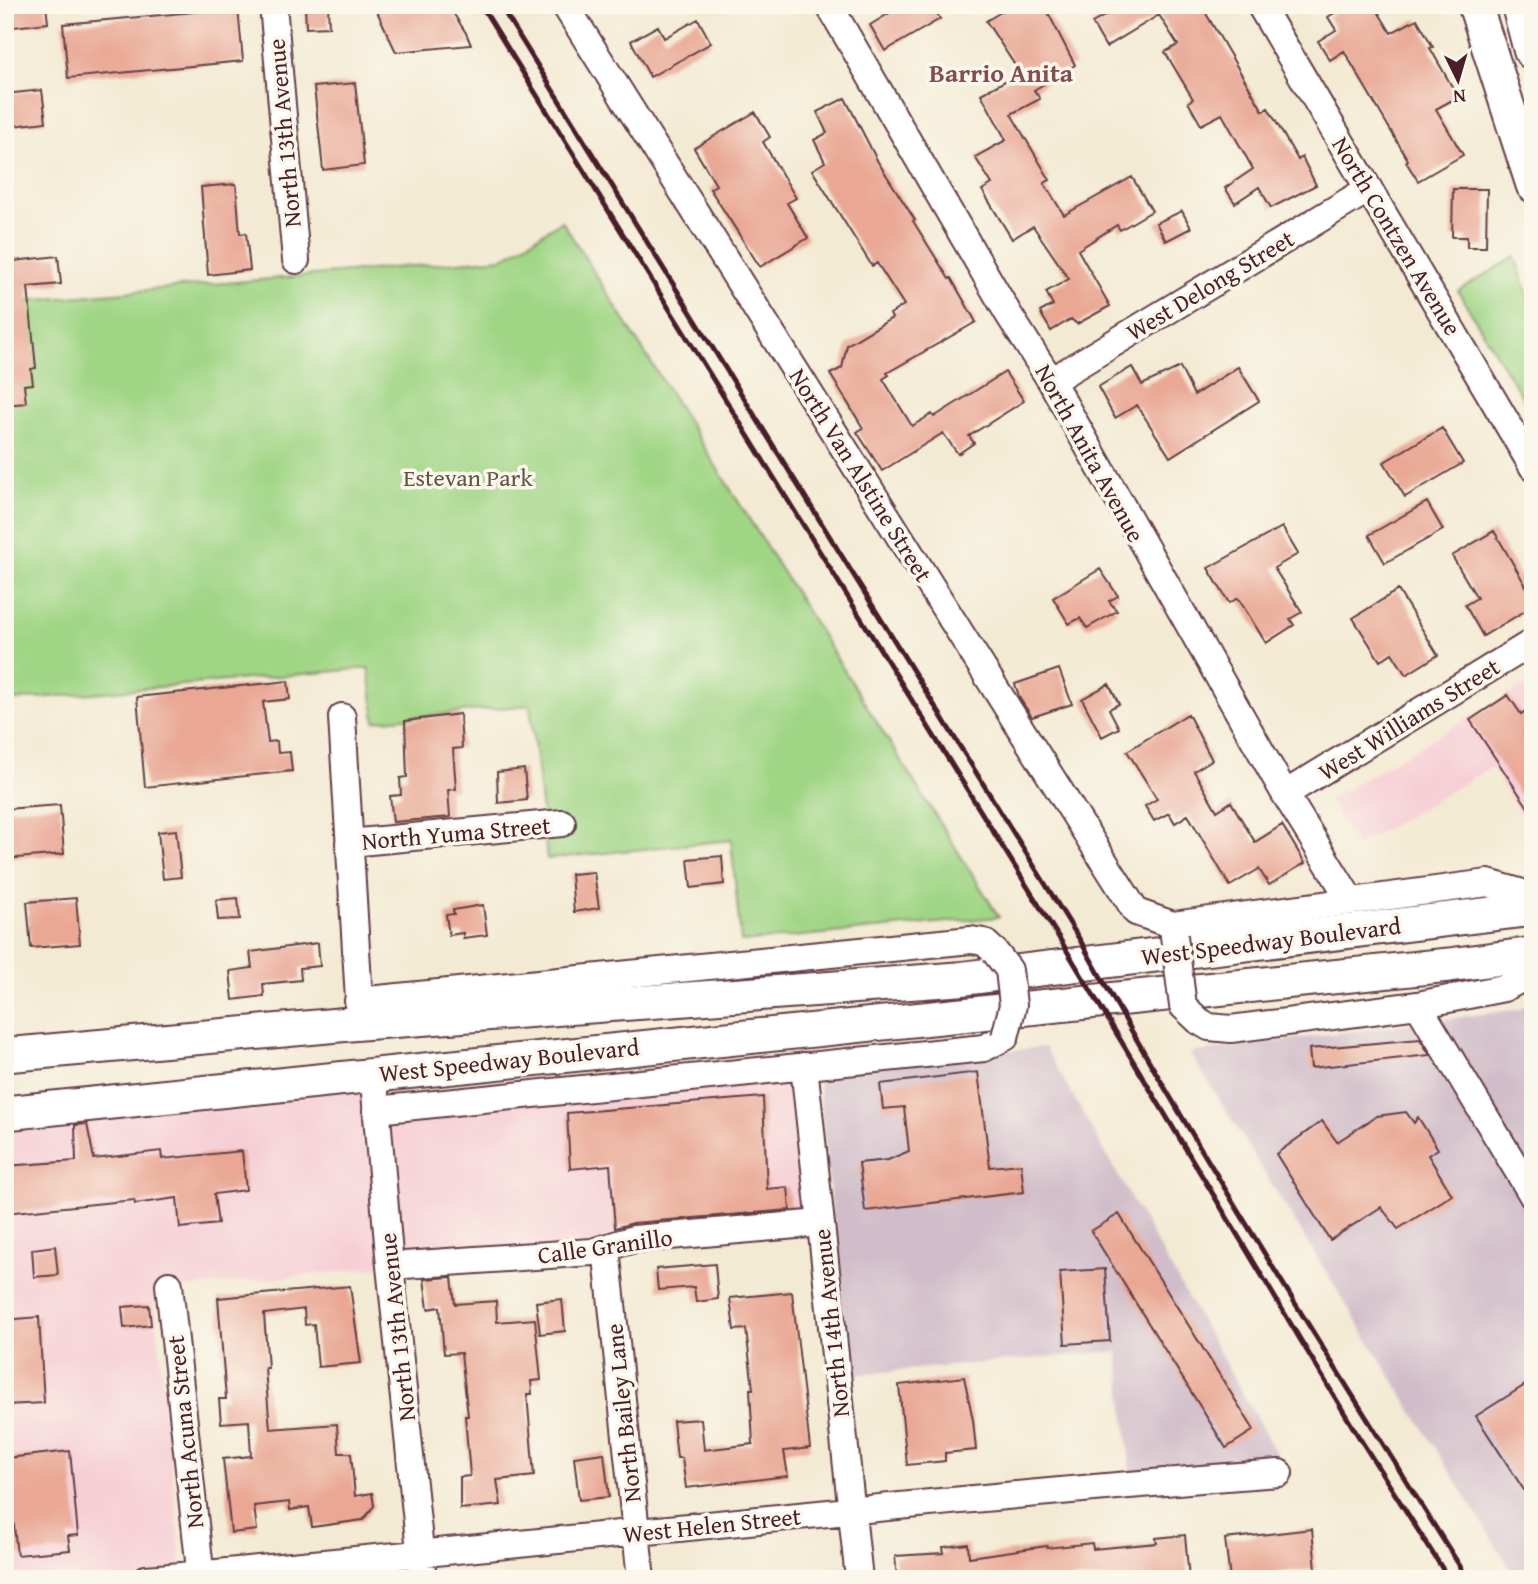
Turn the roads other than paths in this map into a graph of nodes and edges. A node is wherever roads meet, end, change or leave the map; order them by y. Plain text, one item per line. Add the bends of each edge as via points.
1 (273, 5) edge
2 (565, 5) edge
3 (830, 5) edge
4 (1260, 5) edge
5 (1475, 5) edge
6 (1521, 5) edge
7 (1533, 50) edge
8 (1533, 184) edge
9 (1369, 189) junction
10 (296, 260) dead end
11 (1051, 381) junction
12 (1533, 467) edge
13 (1533, 642) edge
14 (342, 717) dead end
15 (1285, 794) junction
16 (562, 823) dead end
17 (349, 843) junction
18 (1533, 896) edge
19 (1351, 901) junction
20 (1533, 909) edge
21 (1174, 930) junction
22 (1533, 954) edge
23 (1533, 973) edge
24 (1418, 1005) junction
25 (360, 1012) junction
26 (5, 1055) edge
27 (804, 1066) junction
28 (373, 1074) junction
29 (376, 1110) junction
30 (5, 1113) edge
31 (1533, 1196) edge
32 (820, 1223) junction
33 (606, 1248) junction
34 (390, 1266) junction
35 (169, 1285) dead end
36 (1279, 1473) dead end
37 (852, 1510) junction
38 (636, 1534) junction
39 (422, 1567) edge
40 (201, 1576) edge
41 (146, 1579) edge
42 (641, 1579) edge
43 (859, 1579) edge

1 - 10 street, North 13th Avenue
2 - 21 street, North Van Alstine Street via 1136,912
3 - 11 street, North Anita Avenue
4 - 9 street, North Contzen Avenue
5 - 8 main road
6 - 7 highway
9 - 11 street, West Delong Street
9 - 12 street, North Contzen Avenue
11 - 15 street, North Anita Avenue
13 - 15 street, West Williams Street
14 - 17 street
15 - 19 street, North Anita Avenue
16 - 17 street, North Yuma Street
17 - 25 street
18 - 19 street via 1488,883
19 - 21 street
20 - 25 main road, West Speedway Boulevard via 958,979
21 - 24 street, bridge via 1183,1006 1209,1027 1231,1029
22 - 28 main road, West Speedway Boulevard
23 - 24 street via 1504,988
24 - 31 street
25 - 26 main road, West Speedway Boulevard
25 - 27 street, West Speedway Boulevard, bridge via 971,940 984,942 1009,970 1013,1005 1005,1037 984,1048
27 - 29 street, West Speedway Boulevard
27 - 32 street, North 14th Avenue
28 - 29 street, North 13th Avenue
28 - 30 main road, West Speedway Boulevard
29 - 34 street, North 13th Avenue
32 - 33 street, Calle Granillo via 634,1239
32 - 37 street, North 14th Avenue
33 - 34 street, Calle Granillo
33 - 38 street, North Bailey Lane
34 - 39 street, North 13th Avenue
35 - 40 street, North Acuna Street
36 - 37 street, West Helen Street
37 - 38 street, West Helen Street
37 - 43 street, North 14th Avenue
38 - 39 street, West Helen Street
38 - 42 street, North Bailey Lane
39 - 40 street, West Helen Street
40 - 41 street, West Helen Street

